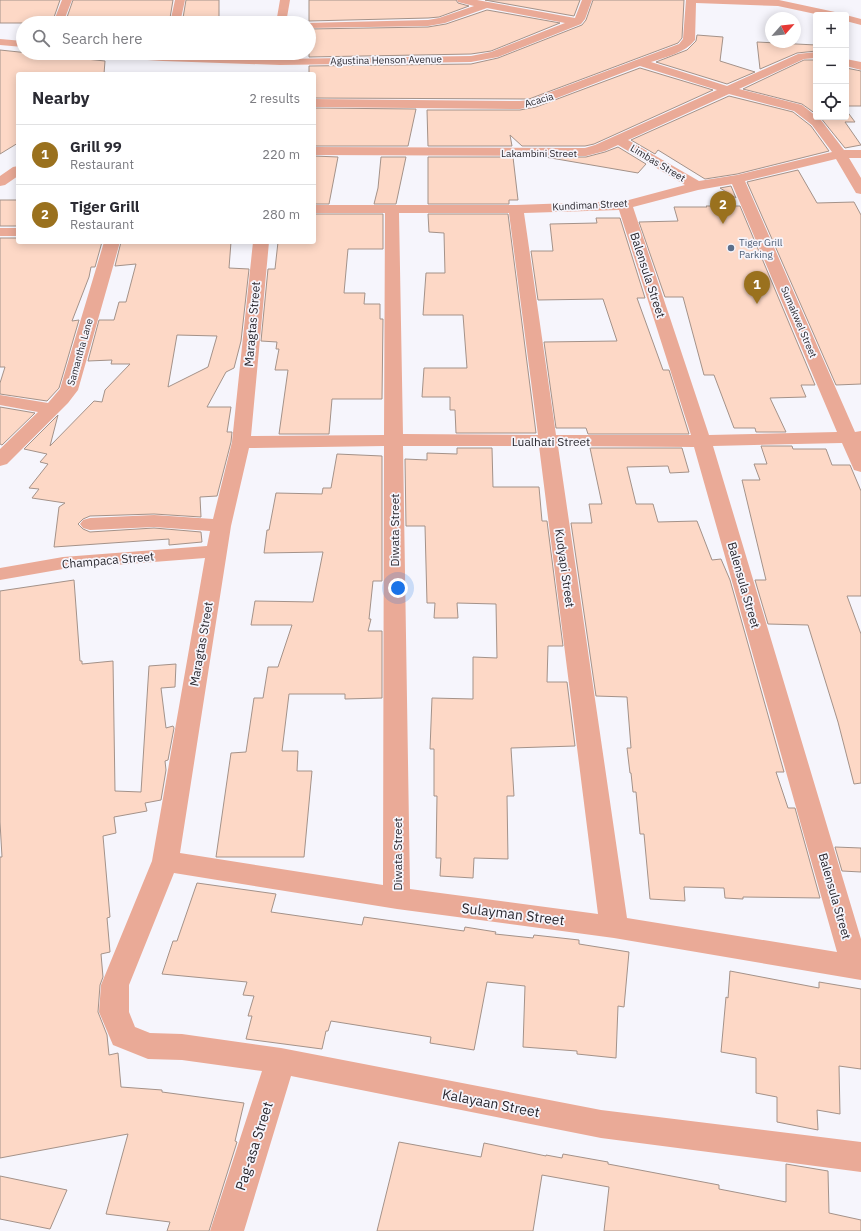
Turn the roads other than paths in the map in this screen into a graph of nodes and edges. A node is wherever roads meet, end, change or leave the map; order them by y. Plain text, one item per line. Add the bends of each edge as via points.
1 (67, 0) edge
2 (180, 0) edge
3 (285, 0) edge
4 (462, 0) edge
5 (587, 0) edge
6 (691, 0) edge
7 (486, 5) junction
8 (821, 12) edge
9 (61, 16) edge
10 (177, 16) edge
11 (282, 16) edge
12 (849, 19) edge
13 (577, 22) junction
14 (861, 22) edge
15 (316, 25) edge
16 (0, 42) edge
17 (16, 43) edge
18 (813, 55) edge
19 (316, 57) edge
20 (161, 60) edge
21 (639, 62) junction
22 (849, 63) edge
23 (861, 66) edge
24 (155, 69) dead end
25 (729, 90) junction
26 (316, 103) edge
27 (620, 140) junction
28 (316, 151) edge
29 (839, 154) junction
30 (861, 154) edge
31 (16, 171) edge
32 (737, 179) junction
33 (0, 182) edge
34 (698, 186) junction
35 (861, 190) edge
36 (626, 205) junction
37 (316, 209) edge
38 (516, 209) junction
39 (392, 210) junction
40 (0, 232) edge
41 (16, 232) edge
42 (111, 244) edge
43 (261, 244) edge
44 (0, 400) edge
45 (51, 409) junction
46 (854, 437) edge
47 (394, 440) junction
48 (547, 441) junction
49 (702, 441) junction
50 (241, 442) junction
51 (0, 460) edge
52 (861, 466) edge
53 (90, 524) dead end
54 (221, 526) junction
55 (217, 551) junction
56 (0, 574) edge
57 (164, 861) junction
58 (397, 898) junction
59 (614, 927) junction
60 (858, 968) edge
61 (124, 1036) joint
62 (281, 1061) junction
63 (861, 1157) edge
64 (227, 1231) edge

1 - 9 street
2 - 10 street
3 - 11 street
4 - 7 street
5 - 13 street
6 - 8 street via 778,3
6 - 21 street, Acacia via 687,43
7 - 13 street
7 - 15 street via 428,24
12 - 14 street
13 - 19 street, Agustina Henson Avenue via 483,58
16 - 17 street
18 - 25 street, Lakambini Street via 802,56
20 - 24 street
21 - 25 street
21 - 26 street, Acacia via 540,101 520,105
22 - 23 street
25 - 27 street, Lakambini Street
25 - 29 street via 807,112
27 - 28 street, Lakambini Street via 594,150 570,153
27 - 34 street, Limbas Street
29 - 30 street, Kundiman Street
29 - 32 street, Kundiman Street
29 - 35 street
31 - 33 street
32 - 34 street, Kundiman Street
32 - 46 street, Sumakwel Street
34 - 36 street, Kundiman Street
36 - 38 street, Kundiman Street
36 - 49 street, Balensula Street
37 - 39 street, Kundiman Street
38 - 39 street, Kundiman Street
38 - 48 street, Kudyapi Street
39 - 47 street, Diwata Street
40 - 41 street
42 - 45 street, Samantha Lane via 69,390
43 - 50 street, Maragtas Street
44 - 45 street
45 - 51 street, Samantha Lane
46 - 49 street, Lualhati Street
46 - 52 street, Sumakwel Street
47 - 48 street, Lualhati Street
47 - 50 street, Lualhati Street
47 - 58 street, Diwata Street
48 - 49 street, Lualhati Street
48 - 59 street, Kudyapi Street
49 - 60 street, Balensula Street
50 - 54 street, Maragtas Street
53 - 54 street via 154,521
54 - 55 street, Maragtas Street
55 - 56 street, Champaca Street via 63,563
55 - 57 street, Maragtas Street
57 - 58 street, Sulayman Street
57 - 61 street, Maragtas Street via 115,985 114,1012
58 - 59 street, Sulayman Street
59 - 60 street, Sulayman Street
61 - 62 street, Kalayaan Street via 148,1046 182,1047
62 - 63 street, Kalayaan Street via 600,1124
62 - 64 street, Pag-asa Street

